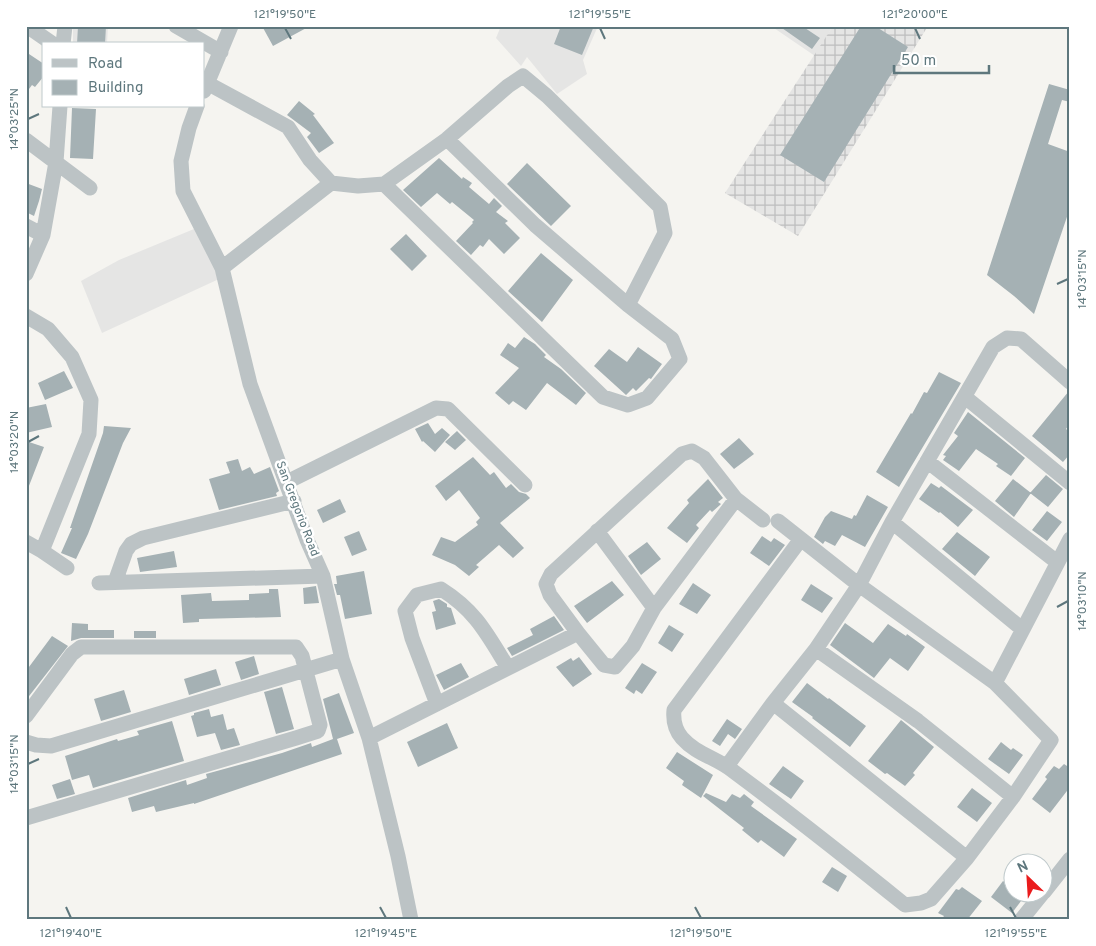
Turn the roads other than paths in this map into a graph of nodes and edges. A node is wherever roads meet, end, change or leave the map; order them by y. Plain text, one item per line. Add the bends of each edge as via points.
1 (27, 26) edge
2 (65, 26) edge
3 (176, 26) edge
4 (231, 26) edge
5 (50, 42) edge
6 (63, 42) edge
7 (204, 42) edge
8 (205, 43) edge
9 (221, 52) junction
10 (205, 87) edge
11 (60, 108) edge
12 (196, 108) edge
13 (447, 139) junction
14 (26, 140) edge
15 (56, 162) junction
16 (331, 183) junction
17 (384, 184) junction
18 (90, 188) dead end
19 (26, 226) edge
20 (43, 234) junction
21 (222, 268) junction
22 (26, 274) edge
23 (628, 305) junction
24 (26, 316) edge
25 (1070, 382) edge
26 (965, 397) junction
27 (927, 461) junction
28 (287, 482) junction
29 (1070, 483) edge
30 (524, 485) dead end
31 (736, 499) junction
32 (294, 501) junction
33 (892, 522) junction
34 (597, 531) junction
35 (801, 538) junction
36 (1070, 539) edge
37 (26, 542) edge
38 (42, 551) junction
39 (1057, 562) junction
40 (67, 568) dead end
41 (323, 576) junction
42 (115, 582) junction
43 (99, 583) dead end
44 (860, 585) junction
45 (654, 608) junction
46 (1022, 629) junction
47 (578, 633) junction
48 (816, 649) junction
49 (342, 660) junction
50 (508, 668) junction
51 (305, 671) junction
52 (995, 683) junction
53 (773, 703) junction
54 (437, 704) junction
55 (26, 716) edge
56 (369, 738) junction
57 (26, 742) edge
58 (726, 766) junction
59 (1013, 797) junction
60 (26, 818) edge
61 (967, 858) junction
62 (1067, 869) edge
63 (1054, 882) edge
64 (1034, 904) edge
65 (411, 920) edge
66 (1021, 920) edge

1 - 5 street
2 - 6 street
3 - 7 street
4 - 9 street
8 - 9 street
9 - 10 street
10 - 16 street via 288,127 310,160
11 - 15 street
12 - 21 street, San Gregorio Road via 181,162 183,191
13 - 17 street
13 - 23 street via 535,225
13 - 23 street via 523,76 547,96 660,207 665,233
14 - 15 street
15 - 18 street
15 - 20 street
16 - 17 street
16 - 21 street
17 - 23 street via 602,397 628,405 647,398 680,359 672,339
19 - 20 street
20 - 22 street
21 - 28 street, San Gregorio Road via 250,384
24 - 38 street via 48,329 72,357 91,400 88,434
25 - 26 street via 1021,338 1007,338 993,347
26 - 27 street
26 - 29 street
27 - 33 street
27 - 39 street
28 - 30 street via 436,408 448,409
28 - 32 street, San Gregorio Road
31 - 34 street via 704,458 692,451 682,454
31 - 35 street
31 - 45 street
32 - 41 street, San Gregorio Road
32 - 42 street via 143,538 130,544
33 - 44 street
33 - 46 street
34 - 45 street
34 - 47 street via 551,574 546,584 550,596
35 - 44 street
35 - 58 street via 674,710 673,722 681,738 698,752
36 - 39 street
37 - 38 street
38 - 40 street
39 - 46 street
41 - 42 street
41 - 49 street, San Gregorio Road
42 - 43 street
44 - 48 street
44 - 52 street
45 - 47 street via 633,646 615,667 604,664
46 - 52 street
47 - 50 street
48 - 53 street
48 - 59 street via 918,721
49 - 51 street
49 - 56 street, San Gregorio Road
50 - 54 street
50 - 54 street via 480,623 459,600 441,589 417,595 406,611 412,638
51 - 55 street via 296,647 81,647 72,654
51 - 57 street via 51,746
51 - 60 street via 320,725 318,731
52 - 59 street via 1051,740
53 - 58 street
53 - 61 street
54 - 56 street
56 - 65 street, San Gregorio Road
58 - 61 street via 823,838 905,905 921,904 931,899
59 - 61 street
62 - 63 street
64 - 66 street

